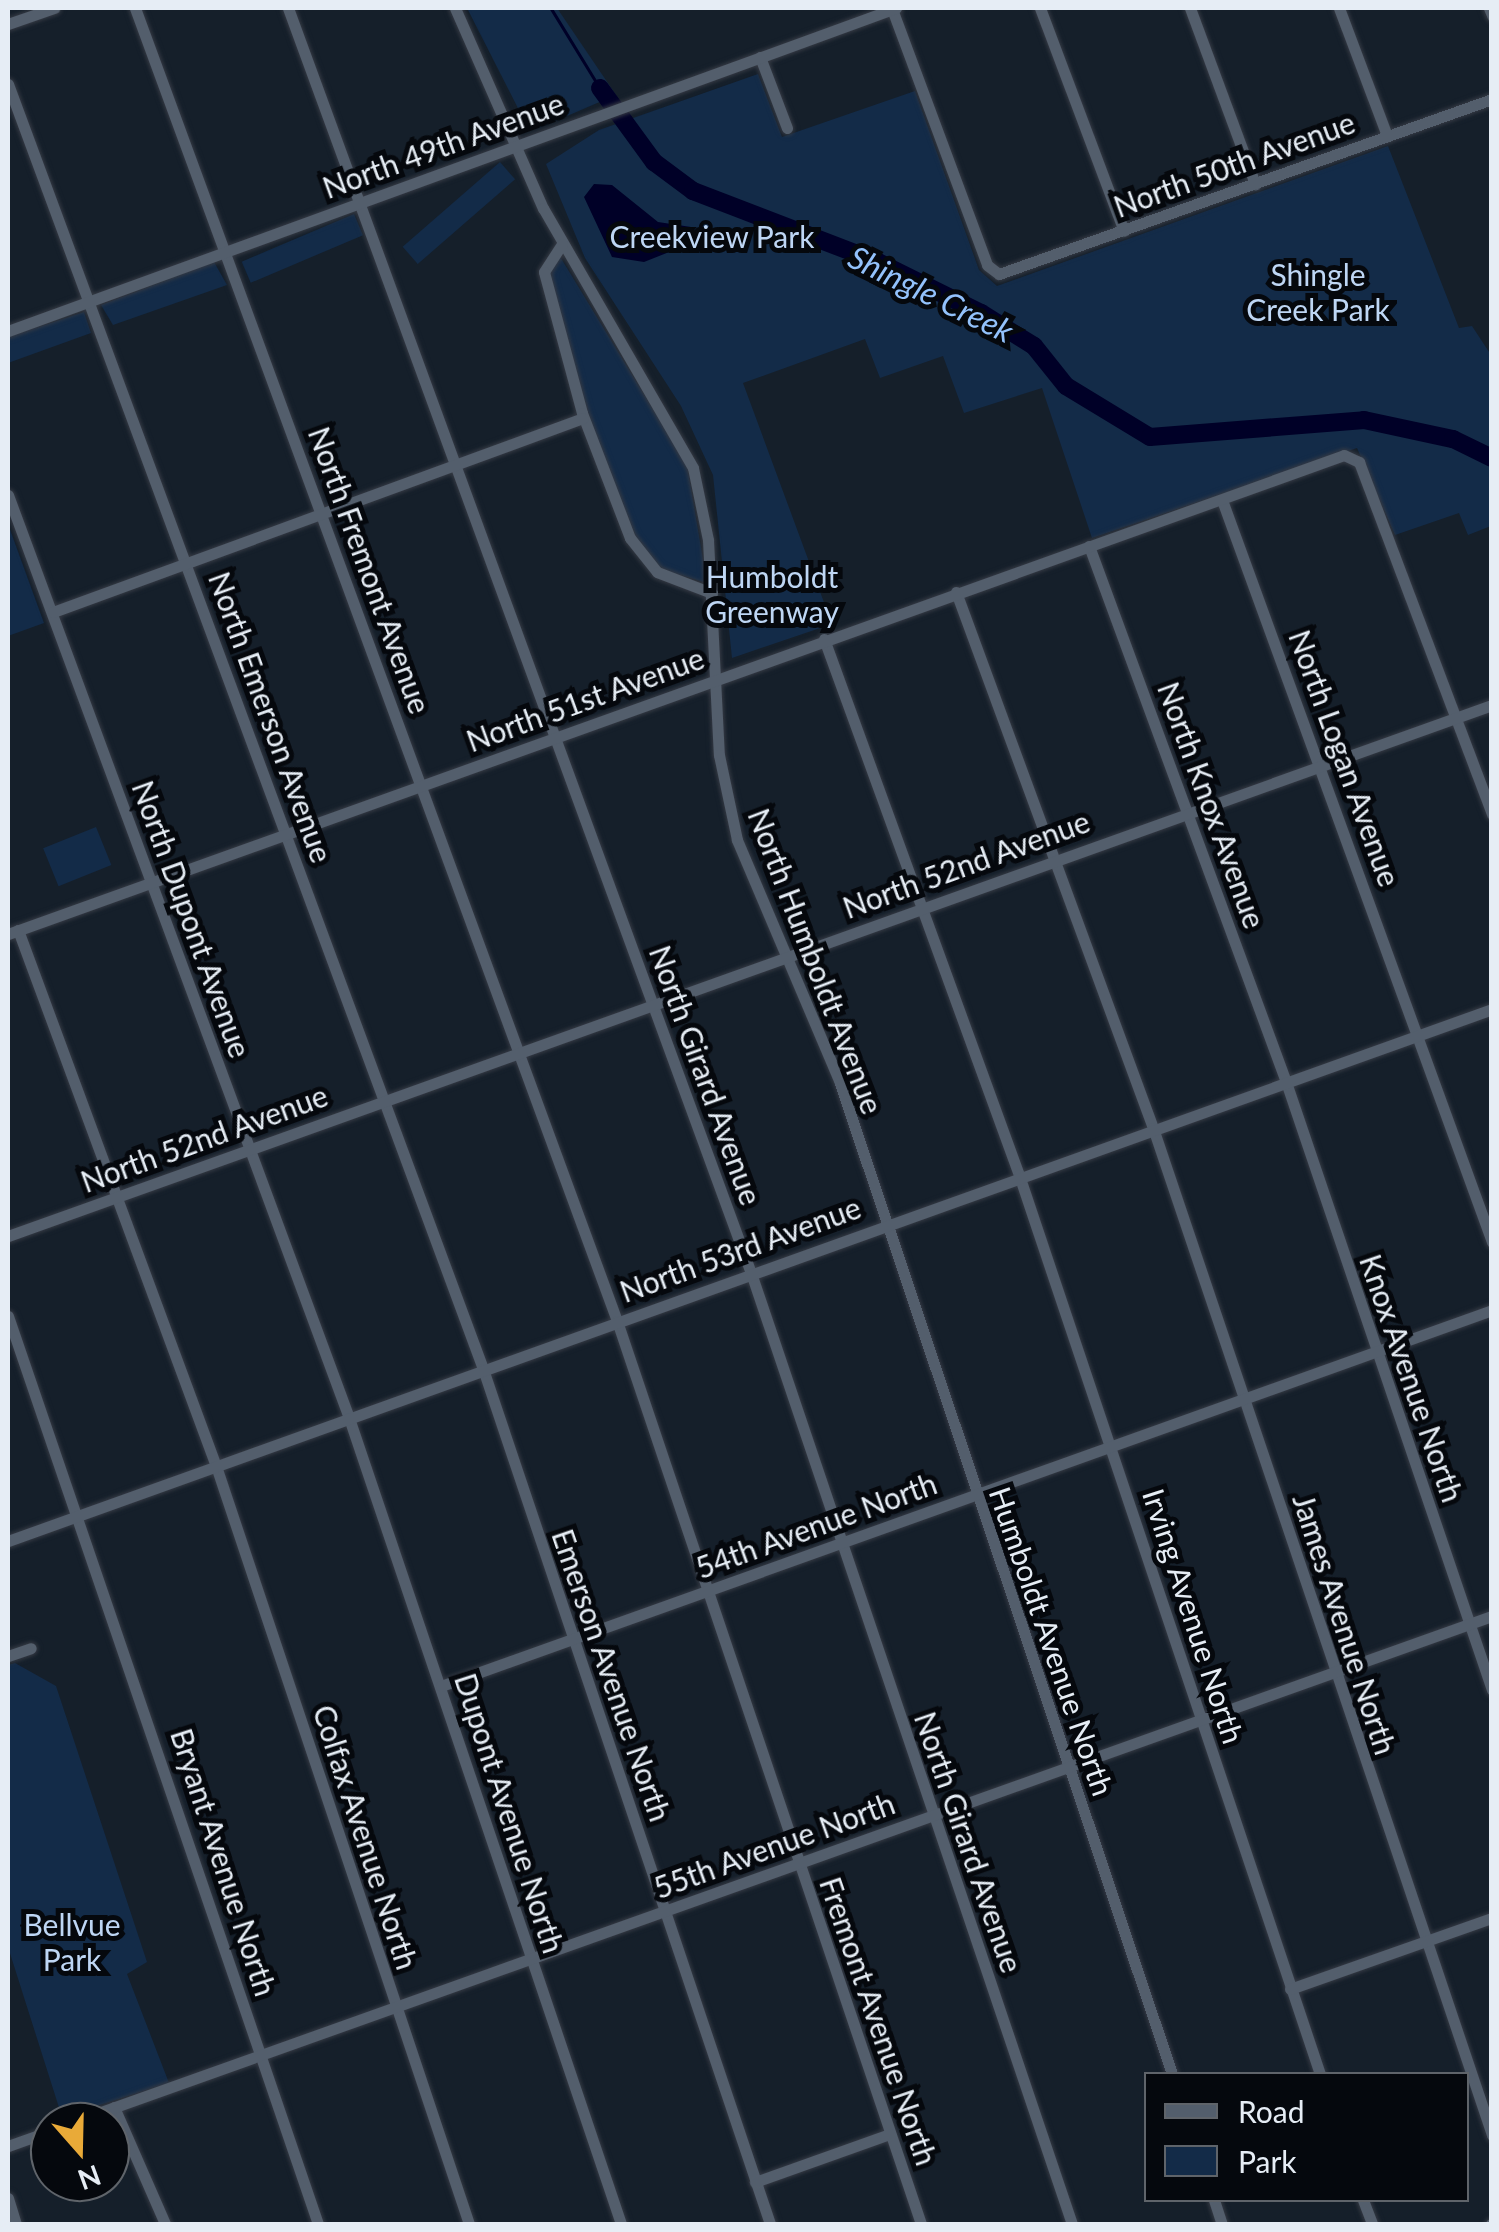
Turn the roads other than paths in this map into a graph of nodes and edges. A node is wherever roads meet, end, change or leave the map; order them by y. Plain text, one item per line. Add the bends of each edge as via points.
1 (54, 8) edge
2 (135, 8) edge
3 (288, 8) edge
4 (456, 8) edge
5 (894, 8) edge
6 (1040, 8) edge
7 (1190, 8) edge
8 (1339, 8) edge
9 (1489, 8) edge
10 (1492, 15) edge
11 (8, 24) edge
12 (760, 56) junction
13 (8, 84) edge
14 (1492, 99) edge
15 (787, 128) dead end
16 (1388, 136) junction
17 (520, 144) junction
18 (1256, 184) junction
19 (362, 202) junction
20 (1124, 231) junction
21 (562, 244) junction
22 (224, 251) junction
23 (90, 300) junction
24 (8, 330) edge
25 (584, 418) junction
26 (459, 464) junction
27 (8, 495) edge
28 (1222, 500) junction
29 (324, 513) junction
30 (1089, 546) junction
31 (188, 563) junction
32 (956, 592) junction
33 (712, 593) junction
34 (53, 612) junction
35 (824, 639) junction
36 (715, 679) junction
37 (1492, 705) edge
38 (1456, 718) junction
39 (556, 734) junction
40 (1322, 765) junction
41 (422, 784) junction
42 (1188, 812) junction
43 (1492, 814) edge
44 (288, 834) junction
45 (1055, 858) junction
46 (152, 882) junction
47 (921, 906) junction
48 (13, 932) edge
49 (786, 955) junction
50 (653, 1003) junction
51 (1492, 1009) edge
52 (1420, 1034) junction
53 (519, 1051) junction
54 (1286, 1082) junction
55 (384, 1100) junction
56 (1152, 1128) junction
57 (250, 1148) junction
58 (1019, 1174) junction
59 (116, 1197) junction
60 (884, 1223) junction
61 (8, 1236) edge
62 (1492, 1242) edge
63 (750, 1272) junction
64 (1492, 1310) edge
65 (8, 1316) edge
66 (617, 1320) junction
67 (1377, 1351) junction
68 (483, 1369) junction
69 (1244, 1399) junction
70 (349, 1418) junction
71 (1111, 1445) junction
72 (216, 1466) junction
73 (976, 1493) junction
74 (80, 1515) junction
75 (8, 1541) edge
76 (841, 1543) junction
77 (708, 1590) junction
78 (1492, 1616) edge
79 (1469, 1624) junction
80 (573, 1639) junction
81 (32, 1648) dead end
82 (8, 1656) edge
83 (1335, 1671) junction
84 (441, 1686) junction
85 (1492, 1690) edge
86 (1203, 1718) junction
87 (1068, 1765) junction
88 (933, 1815) junction
89 (799, 1863) junction
90 (664, 1910) junction
91 (1492, 1918) edge
92 (1424, 1942) junction
93 (532, 1958) junction
94 (1290, 1989) junction
95 (396, 2007) junction
96 (262, 2055) junction
97 (1171, 2072) edge
98 (1319, 2072) edge
99 (128, 2102) edge
100 (890, 2134) junction
101 (1492, 2136) edge
102 (130, 2144) edge
103 (755, 2182) junction
104 (8, 2198) edge
105 (16, 2224) edge
106 (164, 2224) edge
107 (318, 2224) edge
108 (468, 2224) edge
109 (621, 2224) edge
110 (770, 2224) edge
111 (921, 2224) edge
112 (1072, 2224) edge

1 - 11 street
2 - 22 street, North Fremont Avenue
3 - 19 street, North Girard Avenue
4 - 17 street, North Humboldt Avenue
5 - 12 street, North 49th Avenue
5 - 20 street, North 50th Avenue via 993,272
6 - 20 street
7 - 18 street
8 - 16 street
9 - 10 street
12 - 15 street
12 - 17 street, North 49th Avenue
13 - 23 street, North Emerson Avenue
14 - 16 street, North 50th Avenue
16 - 18 street, North 50th Avenue
17 - 19 street, North 49th Avenue
17 - 21 street, North Humboldt Avenue
18 - 20 street, North 50th Avenue
19 - 22 street, North 49th Avenue
19 - 26 street, North Girard Avenue
21 - 25 street via 544,272
21 - 33 street, North Humboldt Avenue via 680,439 702,499
22 - 23 street, North 49th Avenue
22 - 29 street, North Fremont Avenue
23 - 24 street, North 49th Avenue
23 - 31 street, North Emerson Avenue
25 - 26 street
25 - 33 street via 640,554 678,584
26 - 29 street
26 - 39 street, North Girard Avenue
27 - 34 street, North Dupont Avenue
28 - 30 street, North 51st Avenue
28 - 38 street, North 51st Avenue via 1350,456
28 - 40 street, North Logan Avenue
29 - 31 street
29 - 41 street, North Fremont Avenue
30 - 32 street, North 51st Avenue
30 - 42 street, North Knox Avenue
31 - 34 street
31 - 44 street, North Emerson Avenue
32 - 35 street, North 51st Avenue
32 - 45 street, James Avenue North
33 - 36 street, North Humboldt Avenue
34 - 46 street, North Dupont Avenue
35 - 36 street, North 51st Avenue
35 - 47 street, Irving Avenue North
36 - 39 street, North 51st Avenue
36 - 49 street, North Humboldt Avenue via 734,826
37 - 38 street, North 52nd Avenue
38 - 40 street, North 52nd Avenue
38 - 43 street
39 - 41 street, North 51st Avenue
39 - 50 street, North Girard Avenue
40 - 42 street, North 52nd Avenue
40 - 52 street, North Logan Avenue
41 - 44 street, North 51st Avenue
41 - 53 street, North Fremont Avenue
42 - 45 street, North 52nd Avenue
42 - 54 street, North Knox Avenue
44 - 46 street, North 51st Avenue
44 - 55 street, North Emerson Avenue
45 - 47 street, North 52nd Avenue
45 - 56 street, James Avenue North
46 - 48 street, North 51st Avenue
46 - 57 street, North Dupont Avenue
47 - 49 street, North 52nd Avenue
47 - 58 street, Irving Avenue North
48 - 59 street, Colfax Avenue North
49 - 50 street, North 52nd Avenue
49 - 60 street, North Humboldt Avenue
50 - 53 street, North 52nd Avenue
50 - 63 street, North Girard Avenue
51 - 52 street, North 53rd Avenue
52 - 54 street, North 53rd Avenue
52 - 62 street, North Logan Avenue
53 - 55 street, North 52nd Avenue
53 - 66 street, North Fremont Avenue
54 - 56 street, North 53rd Avenue
54 - 67 street, Knox Avenue North
55 - 57 street, North 52nd Avenue
55 - 68 street, North Emerson Avenue
56 - 58 street, North 53rd Avenue
56 - 69 street, James Avenue North
57 - 59 street, North 52nd Avenue
57 - 70 street, North Dupont Avenue
58 - 60 street, North 53rd Avenue
58 - 71 street, Irving Avenue North
59 - 61 street, North 52nd Avenue
59 - 72 street, Colfax Avenue North
60 - 63 street, North 53rd Avenue
60 - 73 street, Humboldt Avenue North
63 - 66 street, North 53rd Avenue
63 - 76 street, North Girard Avenue
64 - 67 street, 54th Avenue North
65 - 74 street, Bryant Avenue North
66 - 68 street, North 53rd Avenue
66 - 77 street, Fremont Avenue North
67 - 69 street, 54th Avenue North
67 - 79 street, Knox Avenue North
68 - 70 street, North 53rd Avenue
68 - 80 street, Emerson Avenue North
69 - 71 street, 54th Avenue North
69 - 83 street, James Avenue North
70 - 72 street, North 53rd Avenue
70 - 84 street, Dupont Avenue North
71 - 73 street, 54th Avenue North
71 - 86 street, Irving Avenue North
72 - 74 street, North 53rd Avenue
72 - 95 street, Colfax Avenue North
73 - 76 street, 54th Avenue North
73 - 87 street, Humboldt Avenue North
74 - 75 street, North 53rd Avenue
74 - 96 street, Bryant Avenue North
76 - 77 street, 54th Avenue North
76 - 88 street, North Girard Avenue
77 - 80 street, 54th Avenue North
77 - 89 street, Fremont Avenue North
78 - 79 street, 55th Avenue North
79 - 83 street, 55th Avenue North
79 - 85 street, Knox Avenue North
80 - 84 street, 54th Avenue North
80 - 90 street, Emerson Avenue North
81 - 82 street
83 - 86 street, 55th Avenue North
83 - 92 street, James Avenue North
84 - 93 street, Dupont Avenue North
86 - 87 street, 55th Avenue North
86 - 94 street, Irving Avenue North
87 - 88 street, 55th Avenue North
87 - 97 street, Humboldt Avenue North
88 - 89 street, 55th Avenue North
88 - 112 street, North Girard Avenue
89 - 90 street, 55th Avenue North
89 - 100 street, Fremont Avenue North
90 - 93 street, 55th Avenue North
90 - 103 street, Emerson Avenue North
91 - 92 street
92 - 94 street
92 - 101 street, James Avenue North
93 - 95 street, 55th Avenue North
93 - 109 street, Dupont Avenue North
94 - 98 street, Irving Avenue North
95 - 96 street, 55th Avenue North
95 - 108 street, Colfax Avenue North
96 - 99 street, 55th Avenue North
96 - 107 street, Bryant Avenue North
100 - 103 street
100 - 111 street, Fremont Avenue North
102 - 106 street
103 - 110 street, Emerson Avenue North
104 - 105 street

